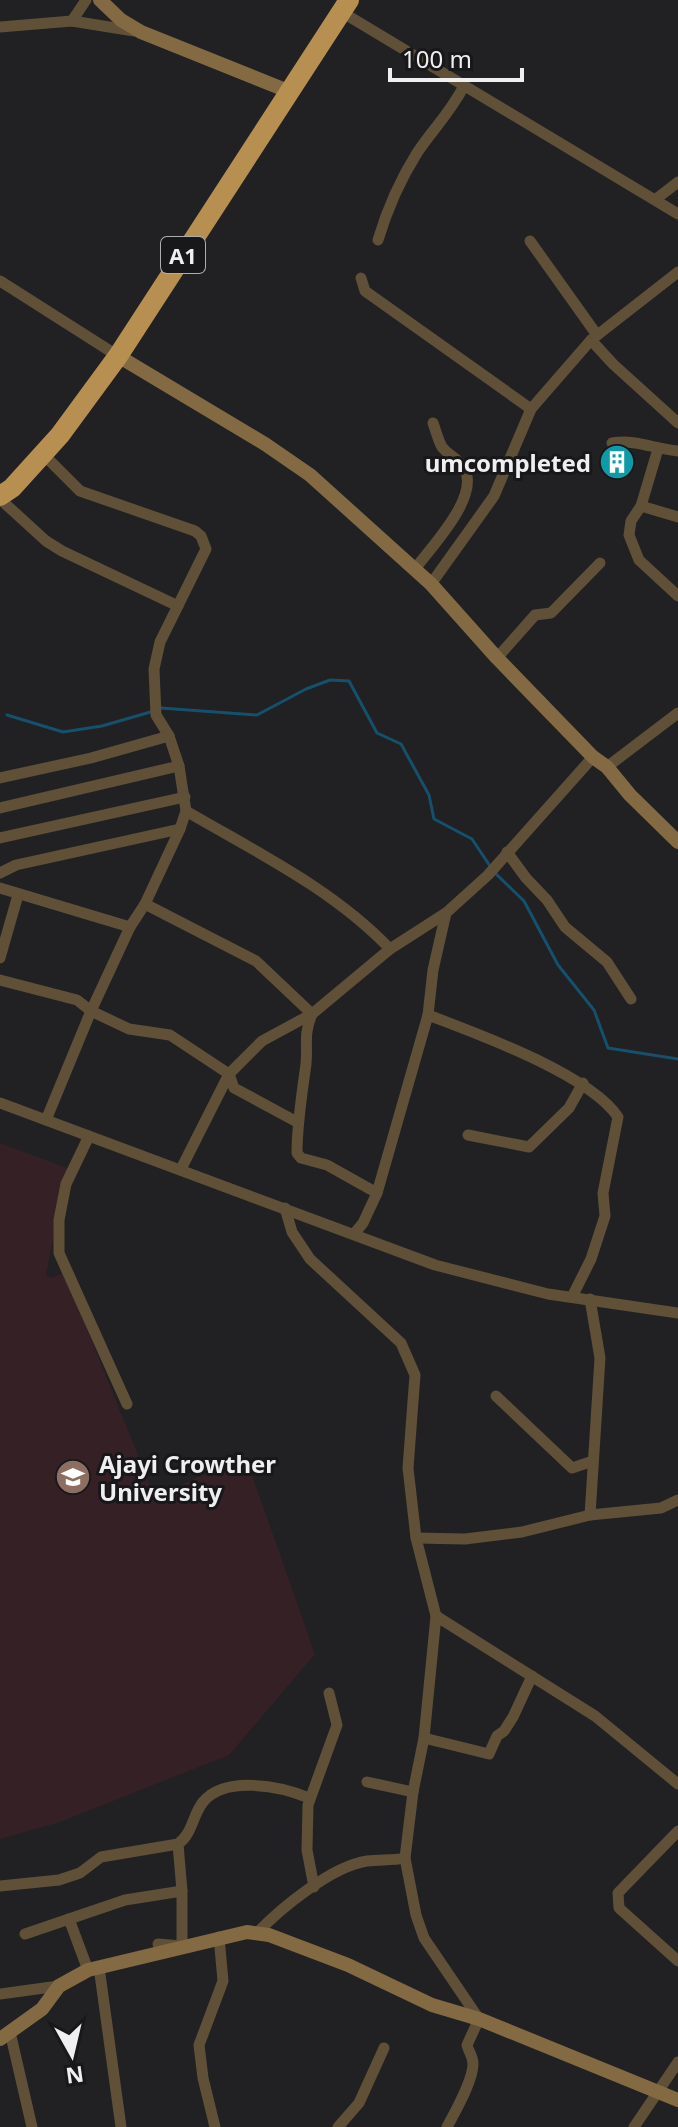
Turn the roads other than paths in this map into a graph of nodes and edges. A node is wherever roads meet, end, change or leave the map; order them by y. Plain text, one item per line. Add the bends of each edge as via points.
1 (86, 0) edge
2 (105, 3) edge
3 (344, 6) edge
4 (72, 21) junction
5 (0, 27) edge
6 (141, 32) junction
7 (464, 86) junction
8 (288, 91) junction
9 (678, 182) edge
10 (656, 199) junction
11 (678, 214) edge
12 (378, 240) dead end
13 (530, 241) dead end
14 (678, 272) edge
15 (361, 278) dead end
16 (0, 281) edge
17 (594, 337) junction
18 (118, 356) junction
19 (531, 409) junction
20 (433, 423) dead end
21 (678, 423) edge
22 (612, 443) dead end
23 (658, 449) junction
24 (678, 451) edge
25 (43, 454) junction
26 (0, 498) edge
27 (641, 506) junction
28 (678, 517) edge
29 (600, 563) dead end
30 (415, 569) junction
31 (431, 584) junction
32 (678, 596) edge
33 (178, 606) junction
34 (497, 658) junction
35 (678, 713) edge
36 (169, 736) junction
37 (593, 757) junction
38 (179, 766) junction
39 (607, 767) junction
40 (0, 778) edge
41 (185, 797) junction
42 (0, 808) edge
43 (186, 811) junction
44 (180, 829) junction
45 (0, 838) edge
46 (677, 840) edge
47 (507, 852) junction
48 (0, 873) edge
49 (0, 888) edge
50 (18, 895) junction
51 (145, 904) junction
52 (446, 913) junction
53 (130, 927) junction
54 (390, 949) junction
55 (0, 958) edge
56 (0, 980) edge
57 (631, 999) dead end
58 (91, 1011) junction
59 (312, 1014) junction
60 (428, 1015) junction
61 (229, 1074) junction
62 (583, 1083) junction
63 (0, 1103) edge
64 (46, 1120) junction
65 (297, 1122) junction
66 (468, 1135) dead end
67 (89, 1136) junction
68 (181, 1169) junction
69 (377, 1193) junction
70 (285, 1208) junction
71 (354, 1234) junction
72 (572, 1297) junction
73 (590, 1299) junction
74 (678, 1313) edge
75 (496, 1396) dead end
76 (127, 1404) dead end
77 (593, 1461) junction
78 (678, 1500) edge
79 (590, 1515) junction
80 (416, 1538) junction
81 (436, 1616) junction
82 (532, 1676) junction
83 (329, 1693) dead end
84 (424, 1738) junction
85 (367, 1782) dead end
86 (678, 1784) edge
87 (413, 1792) junction
88 (309, 1798) junction
89 (678, 1831) edge
90 (178, 1844) junction
91 (405, 1858) junction
92 (0, 1886) edge
93 (314, 1887) junction
94 (182, 1891) junction
95 (69, 1919) junction
96 (257, 1933) junction
97 (25, 1934) dead end
98 (219, 1937) junction
99 (158, 1944) dead end
100 (182, 1946) junction
101 (678, 1961) edge
102 (94, 1969) junction
103 (59, 1986) junction
104 (0, 1994) edge
105 (479, 2019) junction
106 (5, 2035) edge
107 (384, 2048) dead end
108 (678, 2062) edge
109 (657, 2093) junction
110 (678, 2100) edge
111 (32, 2127) edge
112 (121, 2127) edge
113 (215, 2127) edge
114 (338, 2127) edge
115 (447, 2127) edge
116 (634, 2127) edge

1 - 4 street
2 - 6 street
3 - 7 street
3 - 8 highway, A1
4 - 5 street
4 - 6 street
6 - 8 street
7 - 10 street
7 - 12 street via 417,153
8 - 18 highway, A1
9 - 10 street
10 - 11 street
13 - 17 street
14 - 17 street
15 - 19 street via 365,291
16 - 18 street
17 - 19 street
17 - 21 street via 613,364
18 - 25 highway, A1
18 - 30 street via 310,475
19 - 31 street via 494,496
20 - 30 street via 442,447 462,464 468,487 446,529
22 - 23 street via 634,440
23 - 24 street
23 - 27 street
25 - 26 highway, A1
25 - 33 street via 80,491 201,536 206,549
26 - 33 street via 54,546
27 - 28 street
27 - 32 street via 629,528 635,554
29 - 34 street via 551,613 535,615
30 - 31 street
31 - 34 street
33 - 36 street via 160,642 154,669 155,709
34 - 37 street
35 - 39 street
36 - 38 street
36 - 40 street
37 - 39 street
37 - 47 street
38 - 41 street
38 - 42 street
39 - 46 street
41 - 43 street
41 - 45 street
43 - 44 street
43 - 54 street via 348,910
44 - 48 street
44 - 51 street
47 - 52 street
47 - 57 street via 565,927 607,962
49 - 50 street
50 - 53 street
50 - 55 street
51 - 53 street
51 - 59 street via 256,961
52 - 54 street
52 - 60 street
53 - 58 street
54 - 59 street
56 - 58 street via 77,1000
58 - 61 street via 129,1029 170,1035
58 - 64 street
59 - 61 street via 262,1041
59 - 65 street via 305,1032
60 - 62 street
60 - 69 street
61 - 65 street via 234,1088
61 - 68 street
62 - 66 street via 569,1108 529,1147
62 - 72 street via 618,1117 603,1193 605,1216
63 - 64 street
64 - 67 street
65 - 69 street via 299,1156
67 - 68 street
67 - 76 street via 63,1196 59,1253
68 - 70 street
69 - 71 street
70 - 71 street
70 - 80 street via 292,1232 310,1259 401,1343 413,1364 408,1468
71 - 72 street via 435,1265
72 - 73 street
73 - 74 street
73 - 77 street via 600,1358
75 - 77 street via 572,1468
77 - 79 street
78 - 79 street via 661,1508
79 - 80 street via 522,1532
80 - 81 street
81 - 82 street
81 - 84 street
82 - 84 street via 489,1754
82 - 86 street via 595,1716
83 - 88 street via 337,1725
84 - 87 street
85 - 87 street
87 - 91 street
88 - 90 street via 287,1788 231,1785 203,1802
88 - 93 street via 307,1850
89 - 101 street via 617,1898 619,1908
90 - 92 street via 101,1857 59,1880
90 - 94 street
91 - 93 street via 360,1863
91 - 105 street via 424,1938
93 - 96 street via 281,1908
94 - 95 street via 125,1900
94 - 100 street
95 - 97 street
95 - 102 street
96 - 98 street
96 - 105 street
98 - 100 street
98 - 113 street via 223,1981 199,2045
99 - 100 street
100 - 102 street
102 - 103 street
102 - 112 street
103 - 104 street
103 - 106 street via 42,2009
105 - 109 street
105 - 115 street via 467,2045 473,2069
106 - 111 street
107 - 114 street via 359,2103
108 - 109 street
109 - 110 street
109 - 116 street

